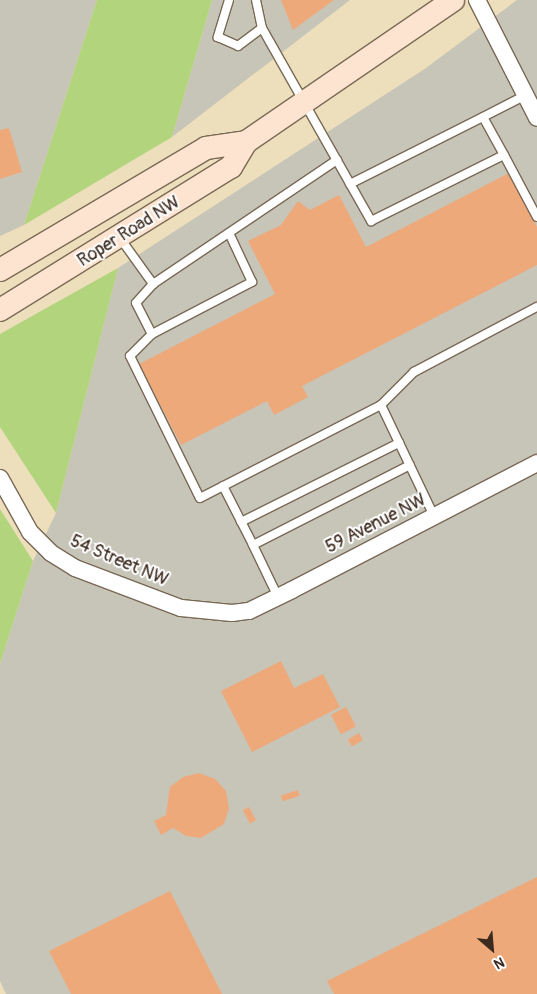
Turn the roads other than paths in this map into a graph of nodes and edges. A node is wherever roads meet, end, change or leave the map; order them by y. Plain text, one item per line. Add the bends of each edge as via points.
1 (229, 0) edge
2 (256, 0) edge
3 (453, 0) edge
4 (477, 0) edge
5 (262, 28) junction
6 (526, 95) junction
7 (304, 103) junction
8 (484, 117) junction
9 (537, 118) edge
10 (246, 142) junction
11 (504, 155) junction
12 (337, 160) junction
13 (350, 184) junction
14 (537, 217) edge
15 (229, 233) junction
16 (120, 237) junction
17 (0, 270) edge
18 (154, 284) junction
19 (537, 307) edge
20 (0, 310) edge
21 (152, 334) junction
22 (381, 405) junction
23 (398, 443) junction
24 (537, 463) edge
25 (410, 466) junction
26 (0, 478) edge
27 (224, 486) junction
28 (434, 516) junction
29 (241, 522) junction
30 (253, 545) junction
31 (278, 597) junction
32 (232, 613) joint

1 - 5 lane via 218,37 238,46
2 - 5 lane
3 - 7 main road, Roper Road NW
4 - 6 street
5 - 7 lane
6 - 8 lane
6 - 9 street
7 - 10 main road, Roper Road NW
7 - 12 lane
8 - 11 lane
8 - 13 lane
10 - 16 main road, Roper Road NW via 231,167
10 - 17 main road, Roper Road NW via 206,148
11 - 13 lane via 371,220
11 - 14 lane
12 - 13 lane
12 - 15 lane
15 - 18 lane
15 - 21 lane via 252,282
16 - 18 lane
16 - 20 main road, Roper Road NW
18 - 21 lane via 136,304
19 - 22 lane via 414,372
21 - 27 lane via 130,356 137,372 200,498
22 - 23 lane
22 - 27 lane
23 - 25 lane
23 - 29 lane
24 - 28 street, 59 Avenue NW
25 - 28 lane
25 - 30 lane
26 - 32 street, 54 Street NW via 30,532 51,553 75,568 181,608
27 - 29 lane
28 - 31 street, 59 Avenue NW
29 - 30 lane
30 - 31 lane
31 - 32 street, 59 Avenue NW via 250,611

